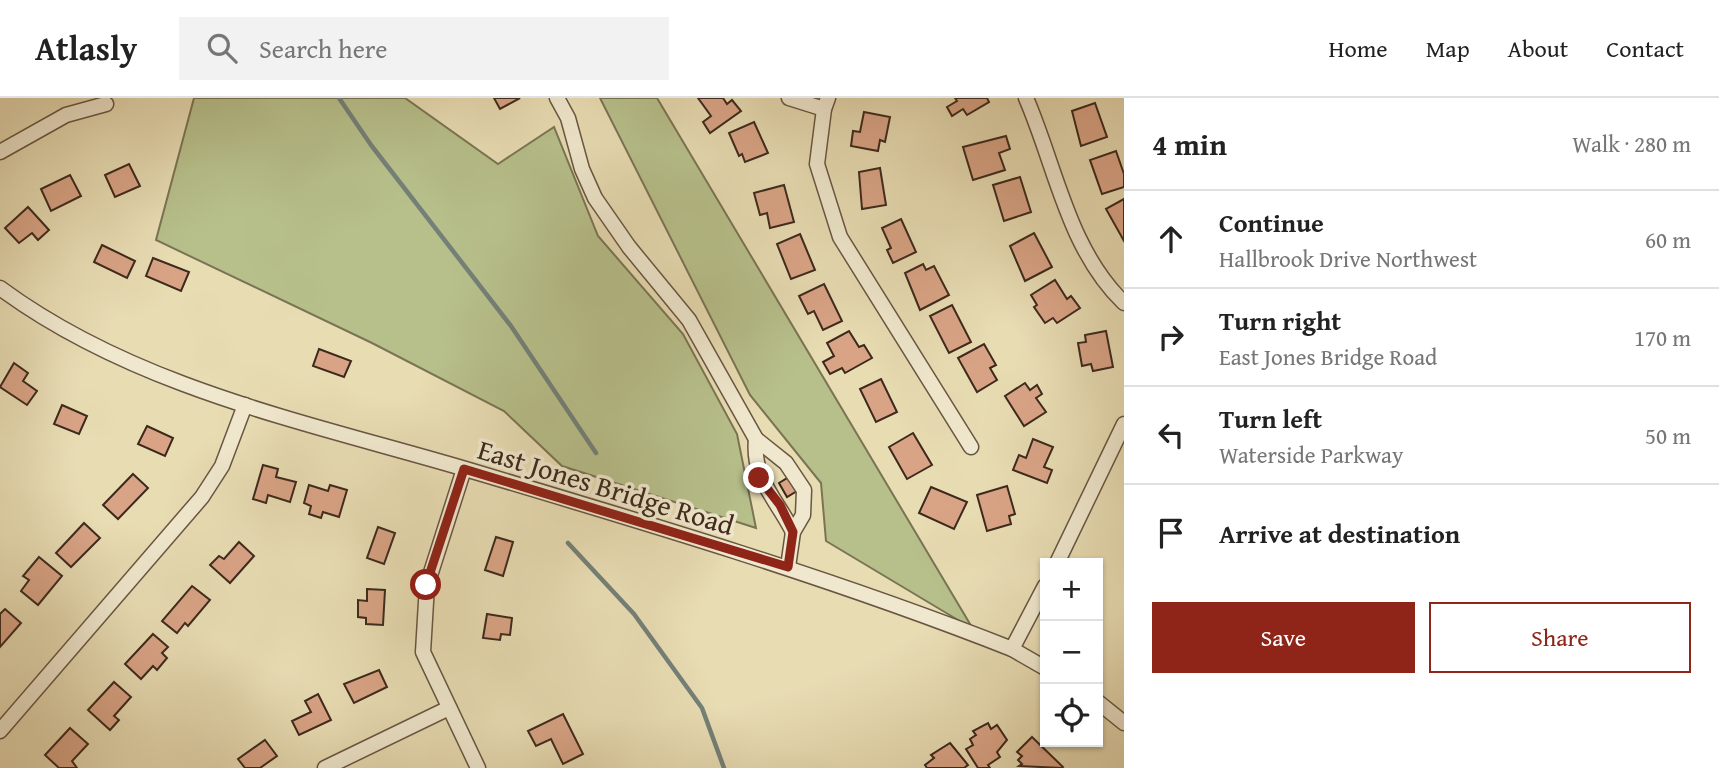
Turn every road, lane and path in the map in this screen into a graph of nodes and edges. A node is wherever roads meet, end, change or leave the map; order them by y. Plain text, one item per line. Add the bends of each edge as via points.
1 (556, 98) edge
2 (789, 98) edge
3 (1026, 98) edge
4 (106, 104) dead end
5 (826, 104) edge
6 (0, 152) edge
7 (0, 288) edge
8 (1124, 303) edge
9 (245, 405) junction
10 (1124, 424) edge
11 (756, 439) junction
12 (971, 447) dead end
13 (786, 463) junction
14 (464, 469) junction
15 (759, 478) junction
16 (793, 532) junction
17 (1059, 558) edge
18 (788, 567) junction
19 (1040, 596) edge
20 (1012, 649) junction
21 (1040, 665) edge
22 (1103, 706) edge
23 (449, 708) junction
24 (1124, 723) edge
25 (0, 731) edge
26 (325, 768) edge
27 (478, 768) edge

1 - 11 street via 568,118 595,198 689,320
2 - 5 street
3 - 8 street via 1076,231 1109,289
4 - 6 street via 66,115
5 - 12 street via 817,164 840,237
7 - 9 street, East Jones Bridge Road via 119,357
9 - 14 street, East Jones Bridge Road
9 - 25 street via 222,466 202,497
10 - 17 street
11 - 13 street
11 - 15 street
13 - 15 street
13 - 16 street via 804,490 803,514
14 - 18 street, East Jones Bridge Road
14 - 23 street via 426,585 423,652
15 - 16 street
16 - 18 street
18 - 20 street, East Jones Bridge Road
19 - 20 street
20 - 21 street, East Jones Bridge Road
22 - 24 street
23 - 26 street
23 - 27 street

